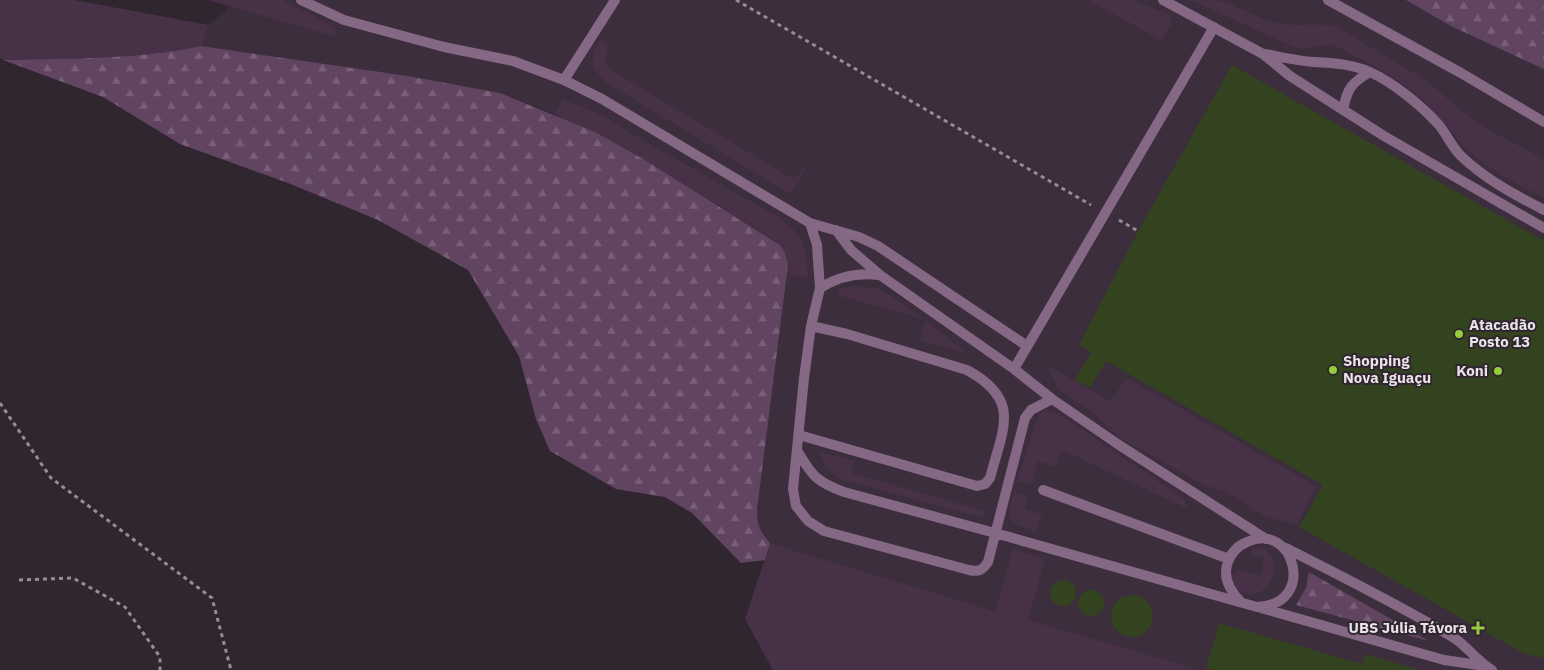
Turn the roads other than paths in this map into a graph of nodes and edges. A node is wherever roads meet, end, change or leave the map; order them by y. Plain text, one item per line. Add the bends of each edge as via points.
1 (301, 0) edge
2 (615, 0) edge
3 (1163, 0) edge
4 (1328, 0) edge
5 (1214, 27) junction
6 (1263, 54) junction
7 (1370, 72) junction
8 (564, 80) junction
9 (1343, 110) junction
10 (1544, 122) edge
11 (1544, 210) edge
12 (810, 223) junction
13 (1544, 228) edge
14 (836, 230) junction
15 (880, 275) junction
16 (820, 288) junction
17 (811, 326) junction
18 (1027, 346) junction
19 (1014, 369) junction
20 (1052, 399) junction
21 (799, 435) junction
22 (798, 452) junction
23 (1043, 490) dead end
24 (994, 533) junction
25 (1271, 541) junction
26 (1229, 559) junction
27 (1241, 602) junction
28 (1257, 607) junction
29 (1489, 668) edge

1 - 8 lane via 344,20 444,47 513,61
2 - 8 lane
3 - 5 lane
4 - 10 lane
5 - 6 lane
5 - 18 lane
6 - 7 lane via 1350,65
6 - 9 lane via 1290,76
7 - 9 lane via 1351,86
7 - 11 lane via 1427,113 1464,158 1509,192
8 - 12 lane via 602,99
9 - 13 lane
12 - 14 lane
12 - 16 lane via 817,245
14 - 15 lane via 851,250
14 - 18 lane via 878,246
15 - 16 lane via 855,274
15 - 19 lane
16 - 17 lane
17 - 21 lane
17 - 21 lane via 967,370 981,377 998,396 1006,418 990,478 977,486
18 - 19 lane
19 - 20 lane
20 - 24 lane via 1031,410 1026,418
20 - 25 lane
21 - 22 lane
22 - 24 lane via 811,473 825,485
22 - 24 lane via 793,489 796,506 808,521 824,531 978,572 988,562
23 - 26 lane
24 - 27 lane
25 - 26 lane via 1258,539 1240,545
25 - 28 lane via 1290,557 1294,578 1285,596 1277,603
25 - 29 lane via 1456,640
26 - 27 lane via 1226,568 1229,587
27 - 28 lane
28 - 29 lane via 1444,660

